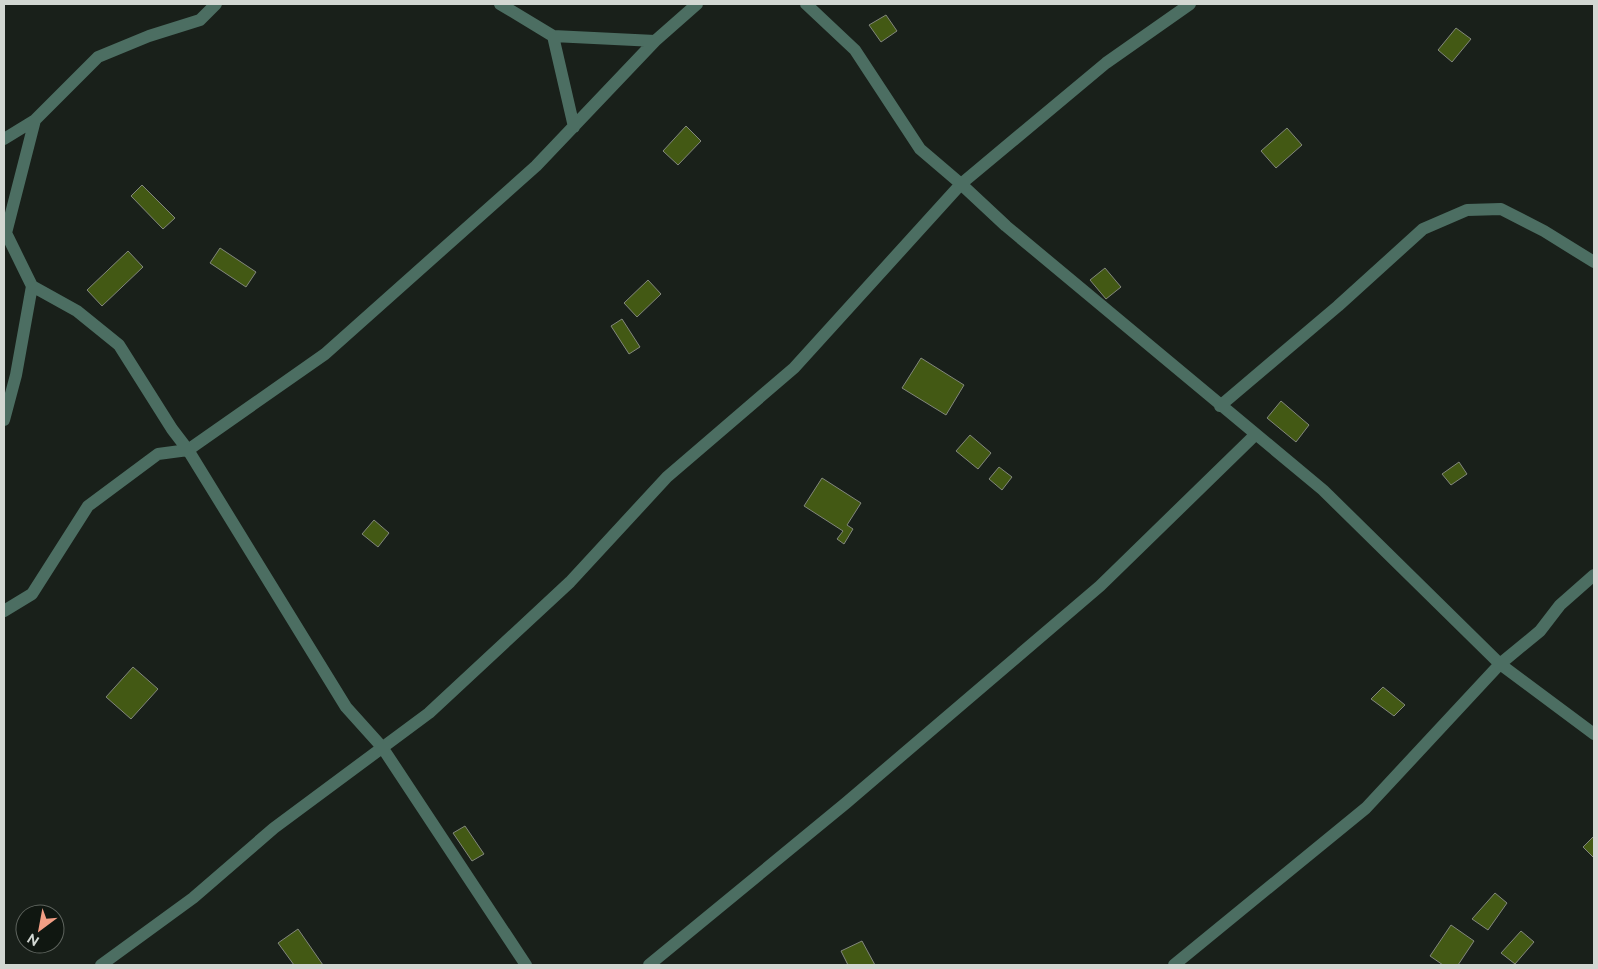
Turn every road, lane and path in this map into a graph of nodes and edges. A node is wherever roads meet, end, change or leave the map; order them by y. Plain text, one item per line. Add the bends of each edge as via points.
1 (216, 4) edge
2 (500, 4) edge
3 (697, 4) edge
4 (806, 4) edge
5 (1190, 4) edge
6 (553, 36) junction
7 (655, 41) junction
8 (35, 120) junction
9 (574, 127) junction
10 (4, 139) edge
11 (961, 184) junction
12 (5, 231) edge
13 (1594, 262) edge
14 (32, 286) junction
15 (1220, 406) junction
16 (4, 420) edge
17 (1255, 435) junction
18 (188, 450) junction
19 (1594, 575) edge
20 (4, 611) edge
21 (1500, 664) junction
22 (1594, 734) edge
23 (382, 747) junction
24 (102, 965) edge
25 (526, 965) edge
26 (649, 965) edge
27 (1174, 965) edge

1 - 8 street via 200,20 98,57
2 - 6 street
3 - 7 street
4 - 11 street via 855,50 920,149
5 - 11 street via 1106,64
6 - 7 street
6 - 9 street
7 - 9 street
8 - 10 street
8 - 12 street
9 - 18 street via 536,166 326,354
11 - 15 street via 1006,226
11 - 23 street via 794,368 667,477 570,582 429,713
12 - 14 street
13 - 15 street via 1500,209 1467,210 1423,229
14 - 16 street via 16,375
14 - 18 street via 77,311 119,345
15 - 17 street
17 - 21 street via 1323,490
17 - 26 street via 1100,586 846,803
18 - 20 street via 158,454 88,506 32,594
18 - 23 street via 346,706
19 - 21 street via 1560,605 1540,631
21 - 22 street
21 - 27 street via 1366,808
23 - 24 street via 274,828 193,898
23 - 25 street

